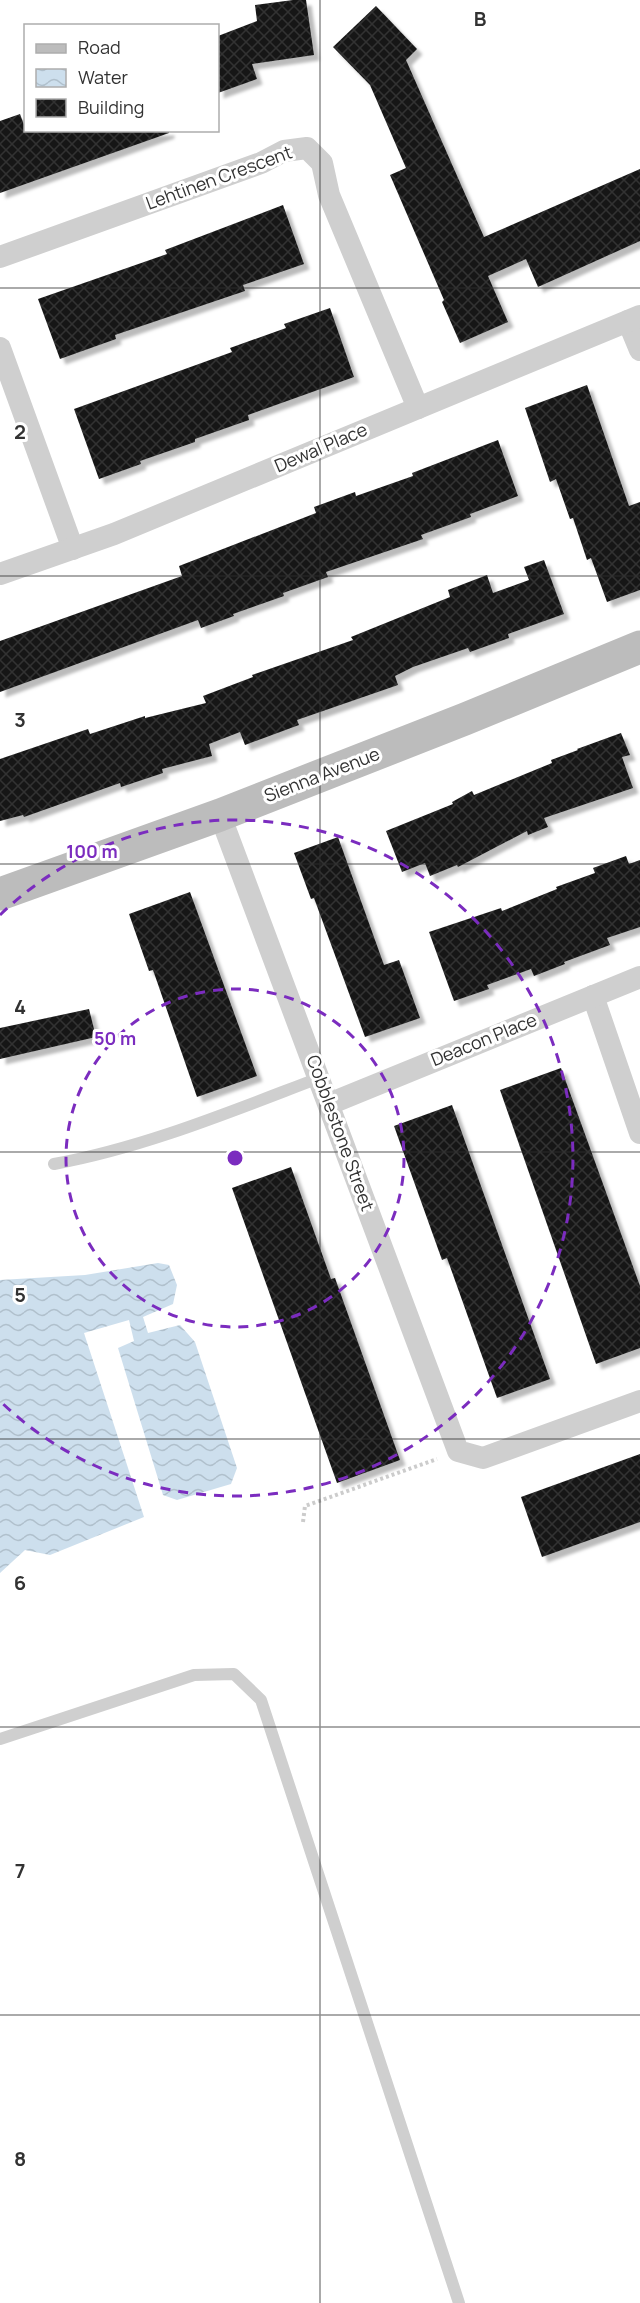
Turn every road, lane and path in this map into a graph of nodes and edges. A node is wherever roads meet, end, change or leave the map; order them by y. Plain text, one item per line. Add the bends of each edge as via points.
1 (0, 257) edge
2 (634, 319) edge
3 (0, 348) edge
4 (640, 350) edge
5 (418, 408) junction
6 (72, 549) junction
7 (0, 574) edge
8 (640, 646) edge
9 (220, 815) junction
10 (0, 894) edge
11 (640, 977) edge
12 (593, 996) junction
13 (320, 1078) junction
14 (329, 1104) junction
15 (640, 1133) edge
16 (54, 1164) dead end
17 (640, 1401) edge
18 (458, 1451) junction
19 (303, 1522) dead end
20 (0, 1739) edge
21 (459, 2303) edge

1 - 5 street, Lehtinen Crescent via 261,163 284,151 307,148 322,163 329,195
2 - 4 street
2 - 5 street, Dewal Place
3 - 6 street
5 - 6 street, Dewal Place
6 - 7 street, Dewal Place
8 - 9 street, Sienna Avenue
9 - 10 street, Sienna Avenue
9 - 13 street, Cobblestone Street
11 - 12 street, Deacon Place
12 - 14 street, Deacon Place
12 - 15 street
13 - 14 street, Cobblestone Street
13 - 16 lane via 160,1137
14 - 18 street, Cobblestone Street
17 - 18 street via 483,1458
18 - 19 path via 306,1506
20 - 21 lane via 194,1675 234,1674 261,1700

